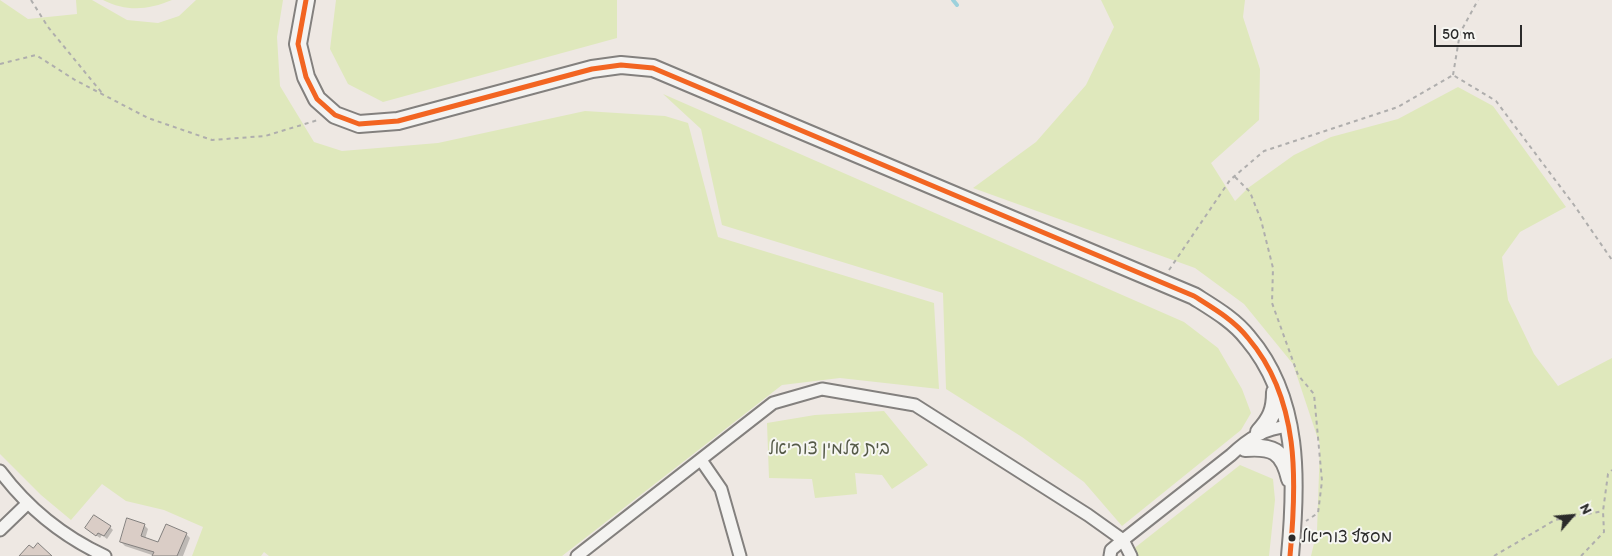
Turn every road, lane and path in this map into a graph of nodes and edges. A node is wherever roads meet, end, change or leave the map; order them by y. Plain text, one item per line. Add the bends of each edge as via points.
1 (31, 0) edge
2 (306, 0) edge
3 (1478, 0) edge
4 (0, 64) edge
5 (1453, 75) junction
6 (103, 95) junction
7 (335, 115) junction
8 (1235, 177) junction
9 (1612, 260) edge
10 (1160, 283) junction
11 (1274, 380) junction
12 (1289, 426) junction
13 (1258, 432) junction
14 (1238, 451) junction
15 (701, 460) junction
16 (1612, 470) edge
17 (0, 472) edge
18 (1294, 495) junction
19 (28, 503) junction
20 (1604, 511) junction
21 (1293, 522) junction
22 (0, 530) edge
23 (1123, 540) junction
24 (105, 556) edge
25 (577, 556) edge
26 (740, 556) edge
27 (1110, 556) edge
28 (1131, 556) edge
29 (1290, 556) edge
30 (1494, 556) edge
31 (1581, 556) edge

1 - 6 path via 48,27
2 - 7 highway via 298,44 306,77 317,98
3 - 5 path via 1460,33
4 - 6 path via 36,55
5 - 8 path via 1398,107 1264,151
5 - 9 path via 1496,101
6 - 7 path via 148,118 212,140 265,136
7 - 10 highway via 360,124 398,121 592,69 621,65 653,68
8 - 10 path
8 - 21 path via 1250,192 1261,220 1273,268 1272,303 1298,374 1314,394 1322,481 1318,513 1308,521
10 - 11 highway via 1194,296 1222,313 1248,337
11 - 12 highway
11 - 13 highway via 1275,408 1270,421
12 - 13 street
12 - 14 street
12 - 18 highway via 1293,445
13 - 14 street
14 - 18 highway via 1266,446 1280,456 1288,468
14 - 23 street
15 - 23 street via 774,403 822,389 915,405
15 - 25 street
15 - 26 street via 721,489
16 - 20 path via 1608,474
17 - 19 street
18 - 21 highway
19 - 22 street
19 - 24 street via 67,535
20 - 30 path via 1555,520
20 - 31 path via 1604,532
21 - 29 highway
23 - 27 street via 1111,550
23 - 28 street

